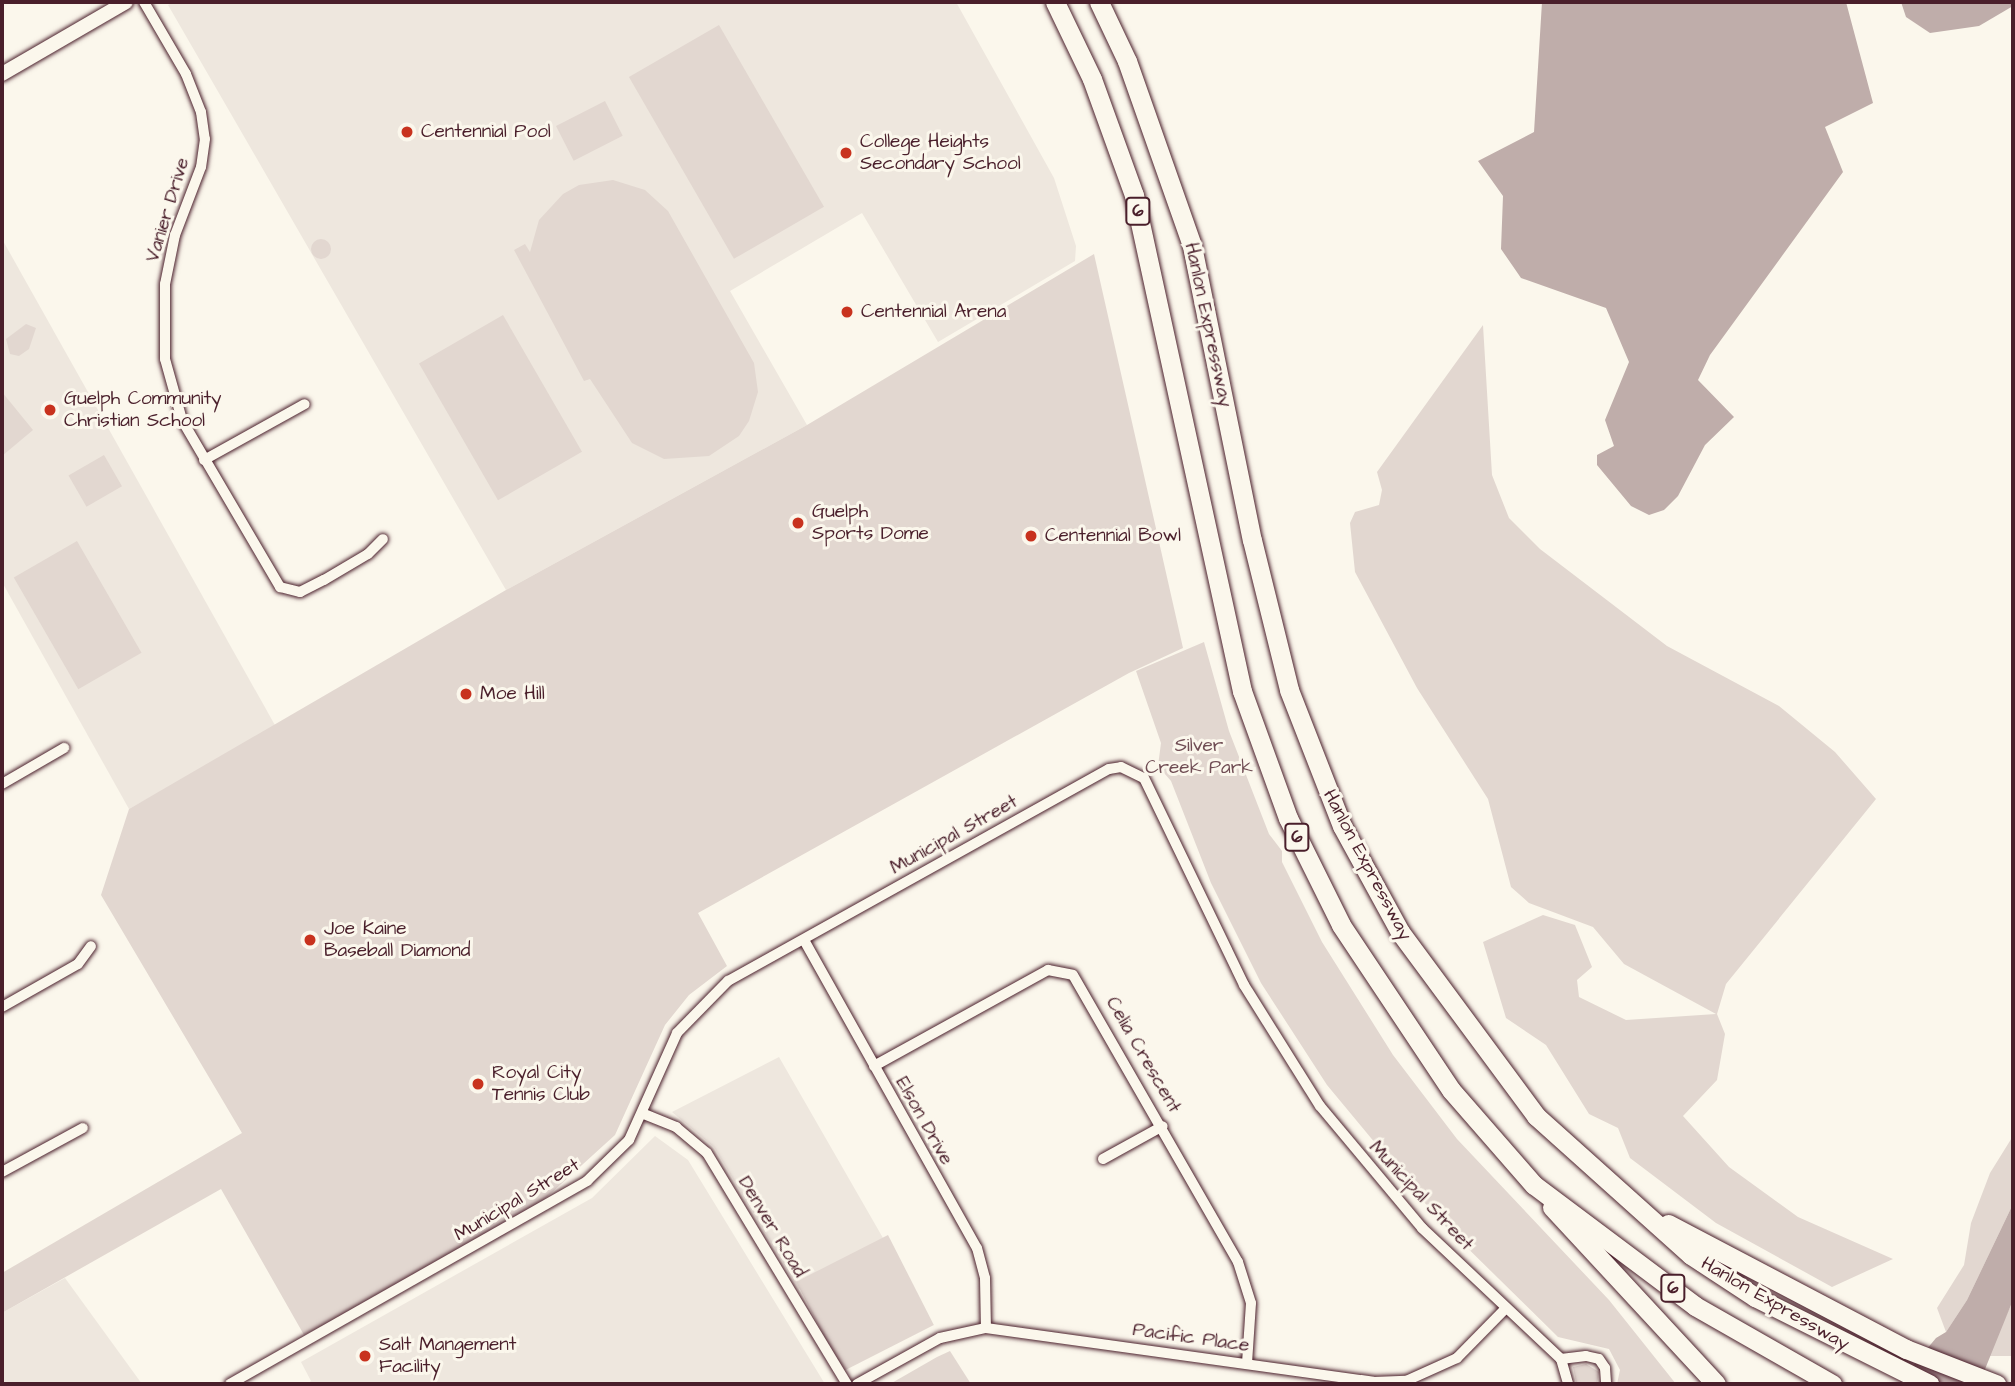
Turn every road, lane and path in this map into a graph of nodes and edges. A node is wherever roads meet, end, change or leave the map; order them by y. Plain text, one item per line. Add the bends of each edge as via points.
1 (126, 2) edge
2 (144, 2) edge
3 (1055, 2) edge
4 (1099, 2) edge
5 (2, 74) edge
6 (305, 404) dead end
7 (204, 460) junction
8 (383, 539) dead end
9 (64, 748) dead end
10 (2, 784) edge
11 (804, 940) junction
12 (91, 946) dead end
13 (2, 1007) edge
14 (873, 1066) junction
15 (643, 1114) junction
16 (1163, 1126) junction
17 (83, 1128) dead end
18 (1103, 1160) dead end
19 (2, 1171) edge
20 (1534, 1185) junction
21 (1643, 1210) junction
22 (1506, 1308) junction
23 (986, 1328) junction
24 (1561, 1359) junction
25 (1247, 1364) junction
26 (1826, 1381) edge
27 (230, 1384) edge
28 (847, 1384) edge
29 (857, 1384) edge
30 (1568, 1384) edge
31 (1606, 1384) edge
32 (1716, 1384) edge
33 (1929, 1384) edge
34 (1996, 1384) edge

1 - 5 main road
2 - 7 street, Vanier Drive via 186,74 203,125 201,167 170,253 163,322 174,400
3 - 20 highway, Hanlon Expressway / 6 via 1092,79 1135,195 1242,691 1288,818 1341,925 1421,1049 1472,1118
4 - 21 highway, Hanlon Expressway / 6 via 1127,61 1182,212 1272,626 1289,690 1342,826 1433,982 1536,1116
6 - 7 street
7 - 8 street, Vanier Drive via 280,587 300,592 369,554
9 - 10 street
11 - 14 street, Elson Drive
11 - 15 street, Municipal Street via 728,981 695,1011 677,1032
11 - 22 street, Municipal Street via 1109,769 1135,770 1152,792 1206,915 1244,985 1321,1106 1422,1228
12 - 13 street via 78,964
14 - 16 street, Celia Crescent via 1048,970 1065,970 1081,982
14 - 23 street, Elson Drive via 976,1248 985,1278
15 - 27 street, Municipal Street via 629,1140 587,1181
15 - 28 street, Denver Road via 676,1127 707,1153
16 - 18 street
16 - 25 street, Celia Crescent via 1245,1277 1252,1316
17 - 19 street
20 - 26 highway, Hanlon Expressway / 6 via 1695,1306
20 - 32 highway via 1581,1243
21 - 33 highway, Hanlon Expressway / 6 via 1690,1255 1755,1297
21 - 34 highway via 1855,1323
22 - 24 street, Municipal Street
22 - 25 street, Pacific Place via 1457,1358 1406,1381 1373,1382
23 - 25 street, Pacific Place
23 - 29 street, Pacific Place via 940,1338
24 - 30 street
24 - 31 street via 1599,1359

